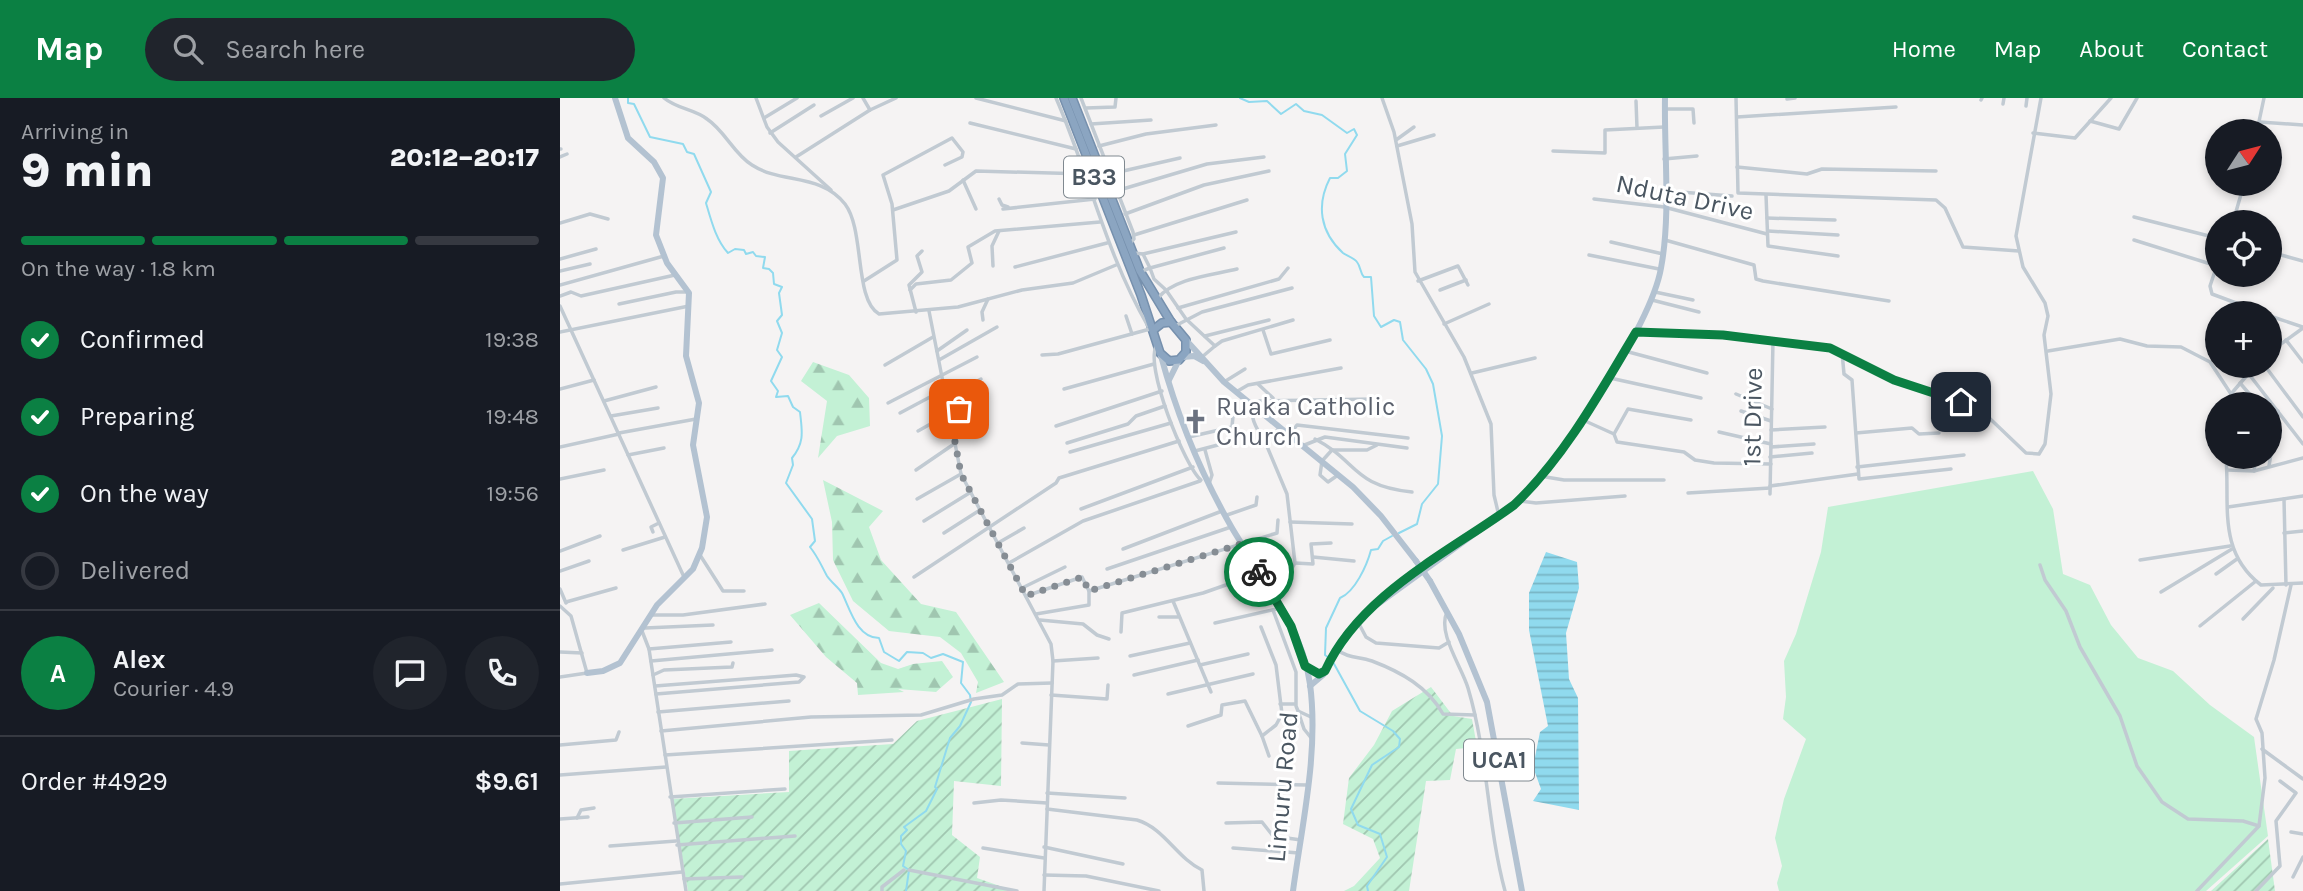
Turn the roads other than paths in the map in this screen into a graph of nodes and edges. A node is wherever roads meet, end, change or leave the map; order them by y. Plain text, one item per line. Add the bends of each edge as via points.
1 (615, 98) edge
2 (664, 98) edge
3 (756, 98) edge
4 (797, 98) edge
5 (853, 98) edge
6 (863, 98) edge
7 (896, 98) edge
8 (976, 98) edge
9 (1056, 98) edge
10 (1064, 98) edge
11 (1072, 98) edge
12 (1081, 98) edge
13 (1116, 98) edge
14 (1382, 98) edge
15 (1665, 98) edge
16 (1736, 98) edge
17 (1796, 98) edge
18 (2004, 98) edge
19 (2027, 98) edge
20 (2041, 98) edge
21 (2111, 98) edge
22 (2137, 98) edge
23 (2264, 98) edge
24 (1787, 99) edge
25 (1636, 101) dead end
26 (2003, 104) dead end
27 (814, 105) dead end
28 (2026, 106) dead end
29 (1084, 107) junction
30 (1896, 107) dead end
31 (1665, 109) junction
32 (870, 110) junction
33 (821, 116) dead end
34 (1737, 117) junction
35 (764, 118) junction
36 (2260, 119) edge
37 (1151, 120) dead end
38 (1066, 121) junction
39 (2090, 121) junction
40 (1694, 123) dead end
41 (970, 124) dead end
42 (1091, 124) junction
43 (2282, 124) edge
44 (1216, 125) dead end
45 (2303, 125) edge
46 (1414, 127) dead end
47 (1664, 127) junction
48 (1637, 128) junction
49 (770, 133) junction
50 (2033, 133) junction
51 (1434, 135) dead end
52 (1396, 140) junction
53 (1099, 146) junction
54 (1397, 146) junction
55 (1076, 149) junction
56 (1553, 151) dead end
57 (567, 154) dead end
58 (1697, 156) dead end
59 (560, 157) edge
60 (796, 157) junction
61 (1264, 157) dead end
62 (1180, 158) dead end
63 (1664, 159) junction
64 (945, 164) dead end
65 (1737, 167) junction
66 (1269, 171) dead end
67 (1936, 171) dead end
68 (1086, 174) junction
69 (1110, 174) junction
70 (963, 180) junction
71 (1116, 191) junction
72 (1664, 191) junction
73 (832, 192) junction
74 (1766, 195) junction
75 (1732, 197) dead end
76 (999, 199) dead end
77 (1095, 199) junction
78 (1594, 199) dead end
79 (1247, 200) dead end
80 (1664, 207) junction
81 (1010, 208) junction
82 (976, 209) dead end
83 (1003, 209) dead end
84 (893, 210) junction
85 (1125, 214) junction
86 (2134, 217) dead end
87 (1768, 218) junction
88 (608, 219) dead end
89 (1835, 220) dead end
90 (1100, 222) junction
91 (560, 223) edge
92 (999, 231) junction
93 (1236, 232) dead end
94 (1767, 233) junction
95 (1133, 234) junction
96 (1838, 235) dead end
97 (2205, 235) edge
98 (1665, 240) junction
99 (2134, 240) dead end
100 (1611, 242) dead end
101 (1107, 243) junction
102 (1224, 248) dead end
103 (596, 249) dead end
104 (1131, 249) junction
105 (922, 251) dead end
106 (2019, 251) junction
107 (1143, 254) junction
108 (1664, 254) junction
109 (1589, 255) dead end
110 (2282, 255) edge
111 (664, 256) junction
112 (1838, 256) dead end
113 (560, 258) edge
114 (2205, 261) edge
115 (2303, 261) edge
116 (590, 264) dead end
117 (1116, 265) junction
118 (993, 266) dead end
119 (1014, 267) dead end
120 (1150, 268) junction
121 (1288, 268) dead end
122 (1237, 269) dead end
123 (1661, 270) junction
124 (560, 271) edge
125 (1140, 271) junction
126 (677, 275) junction
127 (1466, 280) junction
128 (864, 281) junction
129 (1418, 281) junction
130 (560, 285) edge
131 (1468, 285) dead end
132 (2210, 287) edge
133 (1292, 288) dead end
134 (909, 290) junction
135 (1166, 290) junction
136 (1440, 290) dead end
137 (1655, 292) junction
138 (689, 293) junction
139 (560, 296) edge
140 (988, 299) junction
141 (1157, 300) junction
142 (1652, 300) junction
143 (1693, 300) dead end
144 (1889, 301) dead end
145 (2231, 301) edge
146 (619, 304) dead end
147 (1489, 304) dead end
148 (560, 306) edge
149 (691, 306) junction
150 (1178, 308) junction
151 (929, 311) junction
152 (916, 312) junction
153 (1699, 312) dead end
154 (1126, 316) dead end
155 (1186, 319) junction
156 (983, 320) dead end
157 (1269, 320) dead end
158 (1293, 320) dead end
159 (2282, 320) edge
160 (1173, 324) junction
161 (1444, 324) junction
162 (997, 327) dead end
163 (2303, 327) edge
164 (570, 329) junction
165 (967, 330) dead end
166 (1263, 330) junction
167 (1152, 331) junction
168 (560, 332) edge
169 (1636, 332) junction
170 (1132, 334) junction
171 (1205, 336) junction
172 (933, 337) junction
173 (1186, 340) junction
174 (1330, 340) dead end
175 (1773, 340) junction
176 (2286, 340) junction
177 (2282, 343) edge
178 (1157, 345) junction
179 (1215, 346) junction
180 (937, 351) junction
181 (1625, 351) junction
182 (2048, 351) junction
183 (1842, 352) junction
184 (1042, 355) dead end
185 (1161, 356) junction
186 (977, 357) dead end
187 (1535, 358) dead end
188 (1181, 359) junction
189 (1203, 359) junction
190 (939, 360) junction
191 (2303, 362) edge
192 (1154, 364) junction
193 (885, 365) dead end
194 (1341, 368) dead end
195 (1245, 369) dead end
196 (1472, 373) junction
197 (1707, 373) dead end
198 (942, 375) junction
199 (1608, 377) junction
200 (2244, 378) edge
201 (2250, 378) edge
202 (2274, 378) edge
203 (981, 379) dead end
204 (594, 380) junction
205 (1169, 380) junction
206 (1224, 382) junction
207 (2240, 383) junction
208 (1258, 384) junction
209 (656, 387) dead end
210 (560, 389) edge
211 (945, 389) junction
212 (1064, 389) dead end
213 (1162, 391) junction
214 (1236, 392) junction
215 (2230, 392) edge
216 (2233, 392) edge
217 (2248, 392) edge
218 (2262, 392) edge
219 (984, 394) dead end
220 (1736, 394) dead end
221 (947, 398) junction
222 (1273, 398) junction
223 (1701, 398) dead end
224 (1376, 399) dead end
225 (604, 401) junction
226 (888, 403) dead end
227 (1166, 406) junction
228 (1253, 407) junction
229 (658, 408) dead end
230 (1772, 409) junction
231 (1741, 411) dead end
232 (900, 413) dead end
233 (950, 415) junction
234 (611, 416) junction
235 (1233, 416) dead end
236 (2282, 416) edge
237 (2303, 417) edge
238 (697, 419) junction
239 (1581, 419) junction
240 (1691, 420) dead end
241 (1771, 421) junction
242 (1171, 424) junction
243 (1056, 426) dead end
244 (1825, 427) dead end
245 (1279, 428) junction
246 (1771, 430) junction
247 (918, 431) dead end
248 (1719, 432) dead end
249 (1856, 433) junction
250 (1939, 433) dead end
251 (619, 434) junction
252 (1614, 434) junction
253 (1289, 435) junction
254 (1189, 437) junction
255 (1408, 438) dead end
256 (1315, 439) junction
257 (1179, 441) junction
258 (1233, 441) dead end
259 (1067, 443) dead end
260 (954, 444) junction
261 (1266, 444) junction
262 (1814, 444) dead end
263 (2303, 444) edge
264 (1383, 445) junction
265 (1771, 445) junction
266 (1303, 446) junction
267 (560, 447) edge
268 (664, 448) dead end
269 (1407, 448) dead end
270 (1205, 450) junction
271 (1332, 450) junction
272 (1070, 452) dead end
273 (1195, 452) junction
274 (1812, 453) dead end
275 (628, 455) junction
276 (1964, 455) dead end
277 (1770, 457) junction
278 (2303, 458) edge
279 (1322, 461) junction
280 (2282, 463) edge
281 (1771, 464) junction
282 (1193, 467) junction
283 (1857, 467) junction
284 (1951, 469) dead end
285 (2260, 469) edge
286 (604, 470) dead end
287 (916, 470) dead end
288 (2227, 470) joint
289 (2234, 471) junction
290 (2254, 471) joint
291 (961, 474) junction
292 (1858, 474) junction
293 (1338, 475) junction
294 (1540, 476) junction
295 (560, 479) edge
296 (1664, 480) dead end
297 (1205, 481) junction
298 (2228, 484) junction
299 (1770, 487) junction
300 (971, 492) junction
301 (1412, 492) dead end
302 (1688, 493) dead end
303 (1770, 494) dead end
304 (1625, 496) dead end
305 (2303, 496) edge
306 (1257, 498) dead end
307 (917, 499) dead end
308 (2284, 499) junction
309 (1518, 501) junction
310 (2228, 507) junction
311 (1081, 509) dead end
312 (980, 510) junction
313 (1224, 514) junction
314 (1499, 516) junction
315 (1278, 520) dead end
316 (924, 521) dead end
317 (1290, 522) junction
318 (659, 523) junction
319 (1352, 524) dead end
320 (989, 527) junction
321 (1231, 527) junction
322 (1024, 528) dead end
323 (2303, 531) edge
324 (653, 532) dead end
325 (944, 533) dead end
326 (2284, 533) junction
327 (600, 536) dead end
328 (665, 537) junction
329 (998, 543) junction
330 (1331, 543) dead end
331 (1241, 544) junction
332 (2231, 547) junction
333 (1123, 549) dead end
334 (623, 550) dead end
335 (560, 551) edge
336 (699, 555) junction
337 (1314, 557) junction
338 (2237, 558) junction
339 (2140, 560) dead end
340 (589, 561) dead end
341 (1354, 561) dead end
342 (1295, 563) junction
343 (1009, 564) junction
344 (2040, 565) dead end
345 (1065, 567) dead end
346 (1107, 569) dead end
347 (560, 571) edge
348 (1260, 573) junction
349 (2216, 574) dead end
350 (914, 577) dead end
351 (685, 578) junction
352 (2256, 581) junction
353 (2303, 583) edge
354 (2288, 585) junction
355 (2275, 586) junction
356 (616, 588) dead end
357 (1022, 588) junction
358 (560, 589) edge
359 (744, 591) dead end
360 (1089, 591) junction
361 (2161, 592) dead end
362 (1026, 596) junction
363 (1275, 597) junction
364 (1173, 600) junction
365 (566, 603) junction
366 (765, 604) dead end
367 (560, 607) edge
368 (1281, 608) junction
369 (1273, 610) junction
370 (567, 611) junction
371 (1447, 611) junction
372 (1036, 614) junction
373 (649, 615) junction
374 (1159, 617) dead end
375 (1178, 617) junction
376 (1040, 620) junction
377 (2243, 620) dead end
378 (1358, 622) junction
379 (1214, 623) dead end
380 (713, 625) dead end
381 (1291, 626) junction
382 (1455, 626) junction
383 (2200, 626) dead end
384 (1261, 627) dead end
385 (1445, 627) junction
386 (642, 629) junction
387 (1121, 632) dead end
388 (1281, 632) junction
389 (1109, 639) dead end
390 (731, 642) dead end
391 (1449, 642) junction
392 (1190, 643) junction
393 (1336, 648) junction
394 (649, 649) junction
395 (772, 650) dead end
396 (560, 652) edge
397 (582, 653) junction
398 (1248, 654) dead end
399 (1130, 656) dead end
400 (1470, 657) junction
401 (1098, 658) dead end
402 (1198, 660) junction
403 (1458, 660) junction
404 (651, 661) junction
405 (1053, 661) junction
406 (733, 663) dead end
407 (1200, 665) junction
408 (1305, 666) junction
409 (587, 673) junction
410 (1322, 673) junction
411 (1253, 674) dead end
412 (653, 675) junction
413 (1134, 675) dead end
414 (560, 677) edge
415 (1052, 683) junction
416 (1208, 683) junction
417 (1309, 683) junction
418 (1108, 685) dead end
419 (655, 686) junction
420 (1211, 692) dead end
421 (656, 694) junction
422 (1168, 694) dead end
423 (1051, 695) junction
424 (789, 701) dead end
425 (1280, 704) junction
426 (1295, 704) junction
427 (1298, 711) junction
428 (658, 712) junction
429 (1475, 715) junction
430 (1311, 717) junction
431 (1188, 726) dead end
432 (661, 731) junction
433 (619, 732) dead end
434 (1262, 736) junction
435 (1312, 739) junction
436 (892, 740) dead end
437 (1022, 743) dead end
438 (560, 745) edge
439 (1049, 745) junction
440 (2260, 745) junction
441 (665, 755) junction
442 (1269, 756) dead end
443 (667, 767) junction
444 (560, 775) edge
445 (2303, 779) edge
446 (2280, 781) dead end
447 (1218, 783) dead end
448 (1307, 785) junction
449 (785, 789) dead end
450 (1048, 793) junction
451 (670, 797) junction
452 (1125, 798) dead end
453 (974, 803) dead end
454 (1047, 806) junction
455 (594, 808) dead end
456 (588, 817) dead end
457 (752, 817) dead end
458 (577, 818) junction
459 (560, 819) edge
460 (674, 823) junction
461 (1226, 823) dead end
462 (2259, 826) junction
463 (2291, 832) dead end
464 (2303, 834) edge
465 (795, 836) dead end
466 (1301, 840) junction
467 (677, 843) junction
468 (610, 846) dead end
469 (1044, 847) junction
470 (983, 848) dead end
471 (1233, 848) dead end
472 (1298, 853) junction
473 (2303, 857) edge
474 (1044, 858) junction
475 (1123, 864) dead end
476 (904, 870) dead end
477 (909, 870) dead end
478 (682, 872) junction
479 (1044, 875) junction
480 (742, 877) dead end
481 (2293, 877) dead end
482 (684, 879) junction
483 (560, 884) edge
484 (686, 891) edge
485 (882, 891) edge
486 (1017, 891) edge
487 (1044, 891) edge
488 (1159, 891) edge
489 (1204, 891) edge
490 (1293, 891) edge
491 (1505, 891) edge
492 (1522, 891) edge
493 (2197, 891) edge
494 (2256, 891) edge

1 - 111 main road via 628,138 654,162 663,178 656,224
2 - 73 street via 706,118 751,165
3 - 35 street
4 - 35 street
5 - 33 street
6 - 32 street
7 - 32 street
8 - 38 street
9 - 38 street
10 - 167 highway, B33
11 - 104 highway, B33
12 - 29 street
13 - 29 street via 1115,107
14 - 52 street
15 - 31 main road, Limuru Road
16 - 34 street, Nduta Drive
17 - 24 street
18 - 26 street
19 - 28 street
20 - 50 street
21 - 39 street
22 - 39 street via 2119,129
23 - 36 street
25 - 48 street
27 - 49 street
29 - 42 street
30 - 34 street
31 - 40 street via 1693,109
31 - 47 main road, Limuru Road
32 - 60 street
34 - 65 street, Nduta Drive
35 - 49 street
37 - 42 street
38 - 55 street
39 - 50 street via 2072,139
41 - 55 street
42 - 53 street
43 - 45 street
44 - 53 street via 1146,134
46 - 52 street
47 - 48 street
47 - 63 main road, Limuru Road
48 - 56 street via 1605,130 1605,153
49 - 60 street
50 - 106 street via 2016,236
51 - 54 street
52 - 54 street
53 - 69 street
54 - 129 street
55 - 68 street
57 - 59 street
58 - 63 street
60 - 73 street
61 - 71 street via 1207,164
62 - 69 street
63 - 72 main road, Limuru Road
64 - 84 street via 962,157 956,139 949,138 885,173
65 - 67 street via 1807,174 1822,169
65 - 74 street, Nduta Drive via 1738,193
66 - 85 street via 1204,185
68 - 70 street via 976,171
68 - 77 street
69 - 71 street
70 - 82 street
70 - 84 street via 949,191
71 - 85 street
72 - 75 street
72 - 80 main road, Limuru Road
73 - 128 street via 852,216
74 - 87 street
74 - 106 street via 1936,200 1945,208 1963,247
76 - 81 street
77 - 81 street
77 - 90 street
78 - 80 street, Nduta Drive
79 - 95 street
80 - 94 street, Nduta Drive
80 - 98 main road, Limuru Road
81 - 83 street
84 - 128 street via 897,260
85 - 95 street
86 - 97 street
87 - 89 street
87 - 94 street
88 - 91 street via 590,214
90 - 92 street
90 - 101 street
92 - 118 street via 992,246
92 - 134 street via 968,247 972,263 953,278 916,284
93 - 107 street
94 - 96 street
94 - 112 street via 1768,246
95 - 104 street
98 - 108 main road, Limuru Road
98 - 144 street via 1754,265 1756,278
99 - 114 street
100 - 108 street
101 - 117 street
101 - 119 street
102 - 120 street
103 - 113 street
104 - 107 street
104 - 125 highway, B33
105 - 134 street via 917,256 922,272 910,282
106 - 182 street via 2029,279 2045,303
107 - 120 street
108 - 123 main road, Limuru Road
109 - 123 street
110 - 115 street
111 - 126 main road
111 - 130 street
116 - 124 street
117 - 140 street via 1073,283
117 - 167 street
120 - 125 street
120 - 135 street
121 - 150 street via 1279,279
122 - 135 street
123 - 137 main road, Limuru Road
125 - 141 highway, B33
126 - 138 main road
126 - 139 street via 581,296 571,292
127 - 129 street via 1456,265
127 - 131 street
127 - 136 street
128 - 152 street via 876,313
129 - 161 street
132 - 145 street via 2212,294
133 - 155 street
134 - 152 street
135 - 141 street
135 - 150 street
137 - 142 main road, Limuru Road
137 - 143 street
138 - 146 street
138 - 149 main road
140 - 151 street
140 - 156 street
141 - 160 highway, B33
142 - 153 street
142 - 169 main road, Limuru Road
147 - 161 street
148 - 164 street
149 - 164 street
149 - 238 main road via 687,356 699,403
150 - 155 street
151 - 152 street
151 - 172 street
154 - 170 street
155 - 160 street
155 - 171 street
157 - 171 street
158 - 166 street
159 - 163 street
160 - 167 highway via 1162,323
160 - 173 highway
161 - 196 street
162 - 190 street
163 - 176 street
164 - 168 street
164 - 204 street
165 - 180 street
166 - 174 street via 1271,354
166 - 179 street
167 - 170 street
167 - 178 highway
169 - 175 street
169 - 181 main road, Limuru Road
170 - 184 street
171 - 179 street
172 - 180 street
172 - 193 street
173 - 188 highway
173 - 189 main road
175 - 183 street
175 - 230 street, 1st Drive
176 - 177 street
176 - 191 street
178 - 185 highway
178 - 192 street
179 - 189 street
180 - 190 street
181 - 197 street
181 - 199 main road, Limuru Road
182 - 183 street via 2051,394 2045,444 2042,452 2033,455 1983,412 1894,380
182 - 215 street via 2120,339 2181,347 2210,362
183 - 249 street via 1844,374 1852,380
185 - 188 highway via 1169,361
185 - 205 main road, Limuru Road
186 - 198 street
187 - 196 street
188 - 189 main road
188 - 205 main road
189 - 206 main road
190 - 198 street
192 - 212 street
192 - 213 street
194 - 208 street
195 - 206 street
196 - 314 street via 1491,424
198 - 211 street
198 - 226 street
199 - 223 street
199 - 239 main road, Limuru Road
200 - 207 street
201 - 218 street
202 - 237 street
203 - 221 street
204 - 210 street
204 - 225 street
205 - 254 main road, Limuru Road
206 - 214 main road
207 - 216 street
207 - 217 street
208 - 214 street
208 - 222 street
209 - 225 street
211 - 221 street
211 - 232 street
213 - 227 street
213 - 243 street
214 - 228 main road
219 - 233 street
220 - 230 street
221 - 233 street
222 - 224 street
222 - 228 street
225 - 234 street
227 - 242 street
227 - 259 street via 1136,416 1128,424
228 - 245 main road
228 - 261 street via 1252,419
229 - 234 street
230 - 241 street, 1st Drive
231 - 241 street
233 - 247 street
233 - 260 street
234 - 251 street
235 - 254 street via 1232,427
236 - 263 street
238 - 251 street
238 - 336 main road via 694,460 707,517
239 - 252 street
239 - 294 main road, Limuru Road
240 - 252 street via 1628,409
241 - 246 street, 1st Drive
242 - 257 street
242 - 272 street
244 - 246 street
245 - 253 main road
245 - 261 street
246 - 265 street, 1st Drive
248 - 265 street
249 - 250 street via 1910,428 1919,434
249 - 283 street
251 - 267 street
251 - 275 street
252 - 281 street via 1617,442 1684,452 1695,460
253 - 255 street via 1297,425
253 - 266 main road
254 - 273 main road, Limuru Road
256 - 264 street
256 - 266 street
256 - 271 street
257 - 282 street
257 - 320 street via 1059,478
258 - 270 street
260 - 287 street
260 - 291 street
261 - 317 street via 1283,482
262 - 265 street
264 - 269 street
264 - 271 street
265 - 277 street, 1st Drive
266 - 279 main road
268 - 275 street
270 - 273 street
270 - 297 street via 1212,475
271 - 279 street
271 - 301 street via 1368,482
273 - 297 main road, Limuru Road
274 - 277 street
275 - 318 street
276 - 283 street
277 - 281 street, 1st Drive
278 - 280 street
279 - 293 main road
279 - 293 street via 1320,472 1325,481
281 - 299 street, 1st Drive
282 - 297 street
282 - 311 street
283 - 292 street
284 - 292 street via 1860,479
285 - 290 street
286 - 295 street
288 - 289 street
288 - 298 street
289 - 290 street
289 - 298 street
291 - 300 street
291 - 307 street
292 - 299 street
293 - 371 main road, UCA1, bridge via 1397,536
294 - 296 street
294 - 309 main road, Limuru Road
297 - 313 main road, Limuru Road
297 - 343 street via 1083,521
298 - 310 street
299 - 302 street
299 - 303 street, 1st Drive
300 - 312 street
300 - 316 street
304 - 309 street
305 - 308 street
306 - 313 street via 1256,505
308 - 310 street
308 - 326 street
309 - 314 main road, Limuru Road
310 - 332 street
312 - 320 street
312 - 325 street
313 - 321 main road, Limuru Road
313 - 333 street
314 - 378 main road, Limuru Road via 1400,585
315 - 331 street via 1278,532
317 - 319 street
317 - 342 street
318 - 324 street via 651,527
318 - 328 street
320 - 329 street
320 - 350 street
321 - 331 main road, Limuru Road
321 - 346 street
322 - 329 street
323 - 326 street
326 - 354 street
327 - 335 street
328 - 334 street
328 - 351 street
329 - 343 street
330 - 337 street via 1312,544
331 - 348 main road, Limuru Road
331 - 360 street
332 - 338 street
332 - 339 street
332 - 361 street
336 - 351 main road
336 - 359 street via 723,590
337 - 341 street
337 - 342 street via 1312,564
338 - 349 street
338 - 352 street
340 - 347 street
342 - 363 street
343 - 357 street
344 - 462 street via 2120,716 2137,766 2162,802 2188,819
345 - 357 street
348 - 363 main road, Limuru Road
348 - 364 street
351 - 373 main road
352 - 355 street
352 - 383 street
353 - 354 street
354 - 355 street
354 - 440 street via 2274,660 2256,719 2262,733
355 - 377 street
356 - 365 street
357 - 362 street
358 - 365 street
360 - 362 street via 1082,577
360 - 372 street via 1090,605
362 - 372 street
363 - 368 main road, Limuru Road
364 - 375 street
364 - 387 street via 1122,613
365 - 370 street
366 - 373 street
367 - 370 street
368 - 369 street
368 - 381 main road, Limuru Road
369 - 379 street
369 - 388 street
370 - 397 street
371 - 382 main road, UCA1
371 - 385 street
372 - 376 street
373 - 386 main road
374 - 375 street
375 - 392 street
376 - 389 street via 1083,624
376 - 405 street
378 - 391 street via 1366,637 1376,643 1439,648
378 - 393 main road, Limuru Road
380 - 386 street
381 - 388 street
381 - 408 main road, Limuru Road
382 - 385 street
382 - 400 main road, UCA1
384 - 425 street via 1276,665
385 - 391 street
386 - 394 street
386 - 409 main road via 620,663
388 - 426 street via 1296,671
390 - 394 street
391 - 403 street
392 - 399 street
392 - 402 street
393 - 410 main road, Limuru Road
393 - 429 street via 1354,660 1373,661 1414,681 1443,714
394 - 404 street
395 - 404 street
396 - 397 street
397 - 409 street
398 - 407 street
400 - 403 street
400 - 492 main road, UCA1 via 1487,702
401 - 405 street
402 - 407 street
402 - 413 street
403 - 429 street
404 - 412 street
405 - 415 street
406 - 412 street via 732,667 664,670
407 - 416 street
408 - 410 main road
408 - 417 main road, Limuru Road
409 - 414 street
410 - 417 main road, Limuru Road
411 - 416 street
412 - 419 street
415 - 423 street
415 - 432 street via 1018,684 1002,695 928,714 811,717
416 - 420 street
416 - 422 street
417 - 430 main road, Limuru Road
418 - 423 street via 1107,699
419 - 421 street
419 - 421 street via 804,677 799,682
421 - 428 street
423 - 439 street
424 - 428 street
425 - 426 street
425 - 434 street via 1281,718
426 - 427 street
427 - 430 street
427 - 435 street
428 - 432 street
429 - 491 street
430 - 435 main road, Limuru Road
431 - 434 street via 1221,715 1222,705 1245,701
432 - 441 street
433 - 438 street via 616,740
434 - 442 street
435 - 448 main road, Limuru Road
436 - 441 street
437 - 439 street
439 - 450 street
440 - 445 street
440 - 462 street via 2265,788
441 - 443 street
443 - 444 street
443 - 451 street
446 - 494 street via 2296,793 2276,821 2280,866
447 - 448 street
448 - 466 main road, Limuru Road
449 - 451 street
450 - 452 street
450 - 454 street
451 - 460 street
453 - 454 street via 1002,800
454 - 469 street
454 - 489 street via 1150,825 1186,861 1202,870
455 - 458 street via 581,810
456 - 458 street
457 - 460 street
458 - 459 street
460 - 467 street
461 - 466 street via 1262,822 1273,836
462 - 493 street
463 - 464 street
465 - 467 street
466 - 472 main road, Limuru Road
467 - 468 street
467 - 478 street
469 - 474 street
469 - 475 street
470 - 474 street
471 - 472 street
472 - 490 main road, Limuru Road
473 - 481 street
474 - 479 street
476 - 485 street
477 - 486 street
478 - 482 street
478 - 483 street
479 - 487 street
479 - 488 street via 1086,876
480 - 482 street
482 - 484 street

